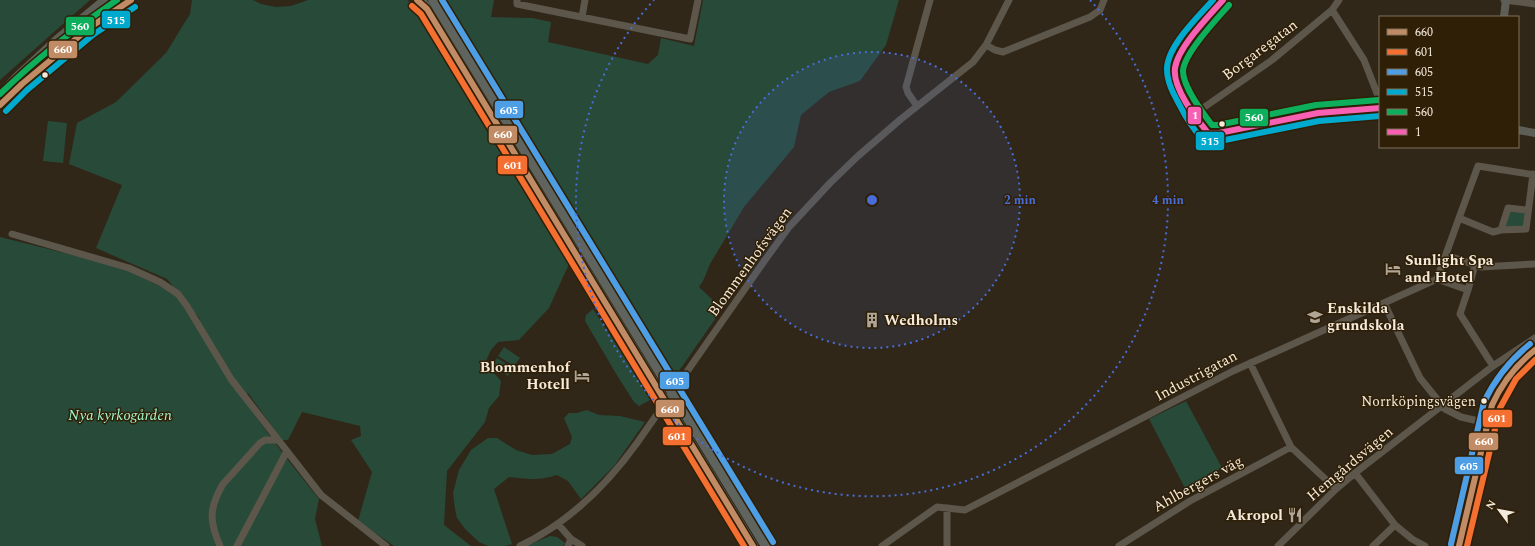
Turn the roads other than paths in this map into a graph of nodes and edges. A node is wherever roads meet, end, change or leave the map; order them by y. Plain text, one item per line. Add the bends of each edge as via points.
1 (104, 0) edge
2 (131, 0) edge
3 (417, 0) edge
4 (421, 0) edge
5 (433, 0) edge
6 (517, 0) edge
7 (585, 0) edge
8 (698, 0) edge
9 (930, 0) edge
10 (1009, 0) edge
11 (1104, 0) edge
12 (1223, 0) edge
13 (1339, 0) edge
14 (1505, 0) edge
15 (1535, 4) edge
16 (427, 9) junction
17 (1332, 10) junction
18 (1504, 16) edge
19 (582, 17) junction
20 (986, 46) junction
21 (0, 95) edge
22 (1379, 98) edge
23 (0, 105) edge
24 (918, 106) junction
25 (1379, 108) edge
26 (1193, 115) junction
27 (1519, 130) edge
28 (1535, 133) edge
29 (1534, 174) edge
30 (1527, 210) junction
31 (1460, 218) junction
32 (1501, 230) junction
33 (12, 234) dead end
34 (1446, 255) junction
35 (1535, 264) edge
36 (1475, 265) junction
37 (1437, 278) junction
38 (1468, 290) junction
39 (1384, 303) junction
40 (1535, 338) edge
41 (1535, 350) edge
42 (1250, 363) junction
43 (1493, 366) junction
44 (1441, 405) junction
45 (1487, 423) junction
46 (278, 440) junction
47 (1291, 447) junction
48 (286, 451) junction
49 (1355, 473) junction
50 (1336, 489) junction
51 (947, 508) junction
52 (558, 524) junction
53 (1395, 525) junction
54 (569, 543) edge
55 (220, 546) edge
56 (237, 546) edge
57 (386, 546) edge
58 (520, 546) edge
59 (582, 546) edge
60 (753, 546) edge
61 (766, 546) edge
62 (883, 546) edge
63 (947, 546) edge
64 (1119, 546) edge
65 (1278, 546) edge
66 (1373, 546) edge
67 (1424, 546) edge
68 (1460, 546) edge

1 - 21 main road via 58,38
2 - 23 main road via 89,28
3 - 16 highway
4 - 16 highway
5 - 61 highway
6 - 19 street via 517,4
7 - 19 street
8 - 19 street via 690,39
9 - 24 street via 906,86
10 - 20 street, Blommenhofsvägen
11 - 20 street via 1100,10 1090,17 1011,49 1003,52
12 - 26 street via 1184,48 1175,67 1175,76
13 - 17 street, Borgaregatan
14 - 15 street
14 - 18 main road
16 - 60 highway
17 - 22 street via 1364,60
17 - 26 street, Borgaregatan via 1272,60
20 - 24 street, Blommenhofsvägen via 965,69
24 - 52 street, Blommenhofsvägen via 849,164 798,216 618,468 581,506
25 - 26 street via 1318,113 1219,133 1208,133
27 - 28 main road
29 - 30 street
29 - 31 street via 1478,166
30 - 32 street via 1508,208
30 - 32 street via 1526,229
31 - 32 street via 1493,232
31 - 34 street
33 - 46 street via 129,268 178,294 231,379
34 - 36 street
34 - 37 street
35 - 36 street via 1481,267
36 - 38 street
37 - 38 street
37 - 39 street, Industrigatan
38 - 43 street via 1460,314
39 - 42 street, Industrigatan
39 - 44 street via 1420,378
40 - 43 street, Hemgårdsvägen
41 - 45 street via 1511,371 1502,384
42 - 47 street
42 - 51 street, Industrigatan via 965,510
43 - 44 street, Hemgårdsvägen
44 - 45 street via 1454,415
44 - 49 street, Hemgårdsvägen
45 - 68 street
46 - 48 street
46 - 55 street via 265,440 260,443 220,489 211,509 211,521
47 - 50 street
47 - 64 street, Ahlbergers väg via 1190,501
48 - 56 street
48 - 57 street via 321,495
49 - 50 street, Hemgårdsvägen
49 - 53 street
50 - 65 street, Hemgårdsvägen
51 - 62 street, Industrigatan via 937,507
51 - 63 street
52 - 54 street
52 - 58 street, Blommenhofsvägen
53 - 66 street
53 - 67 street
54 - 59 street

